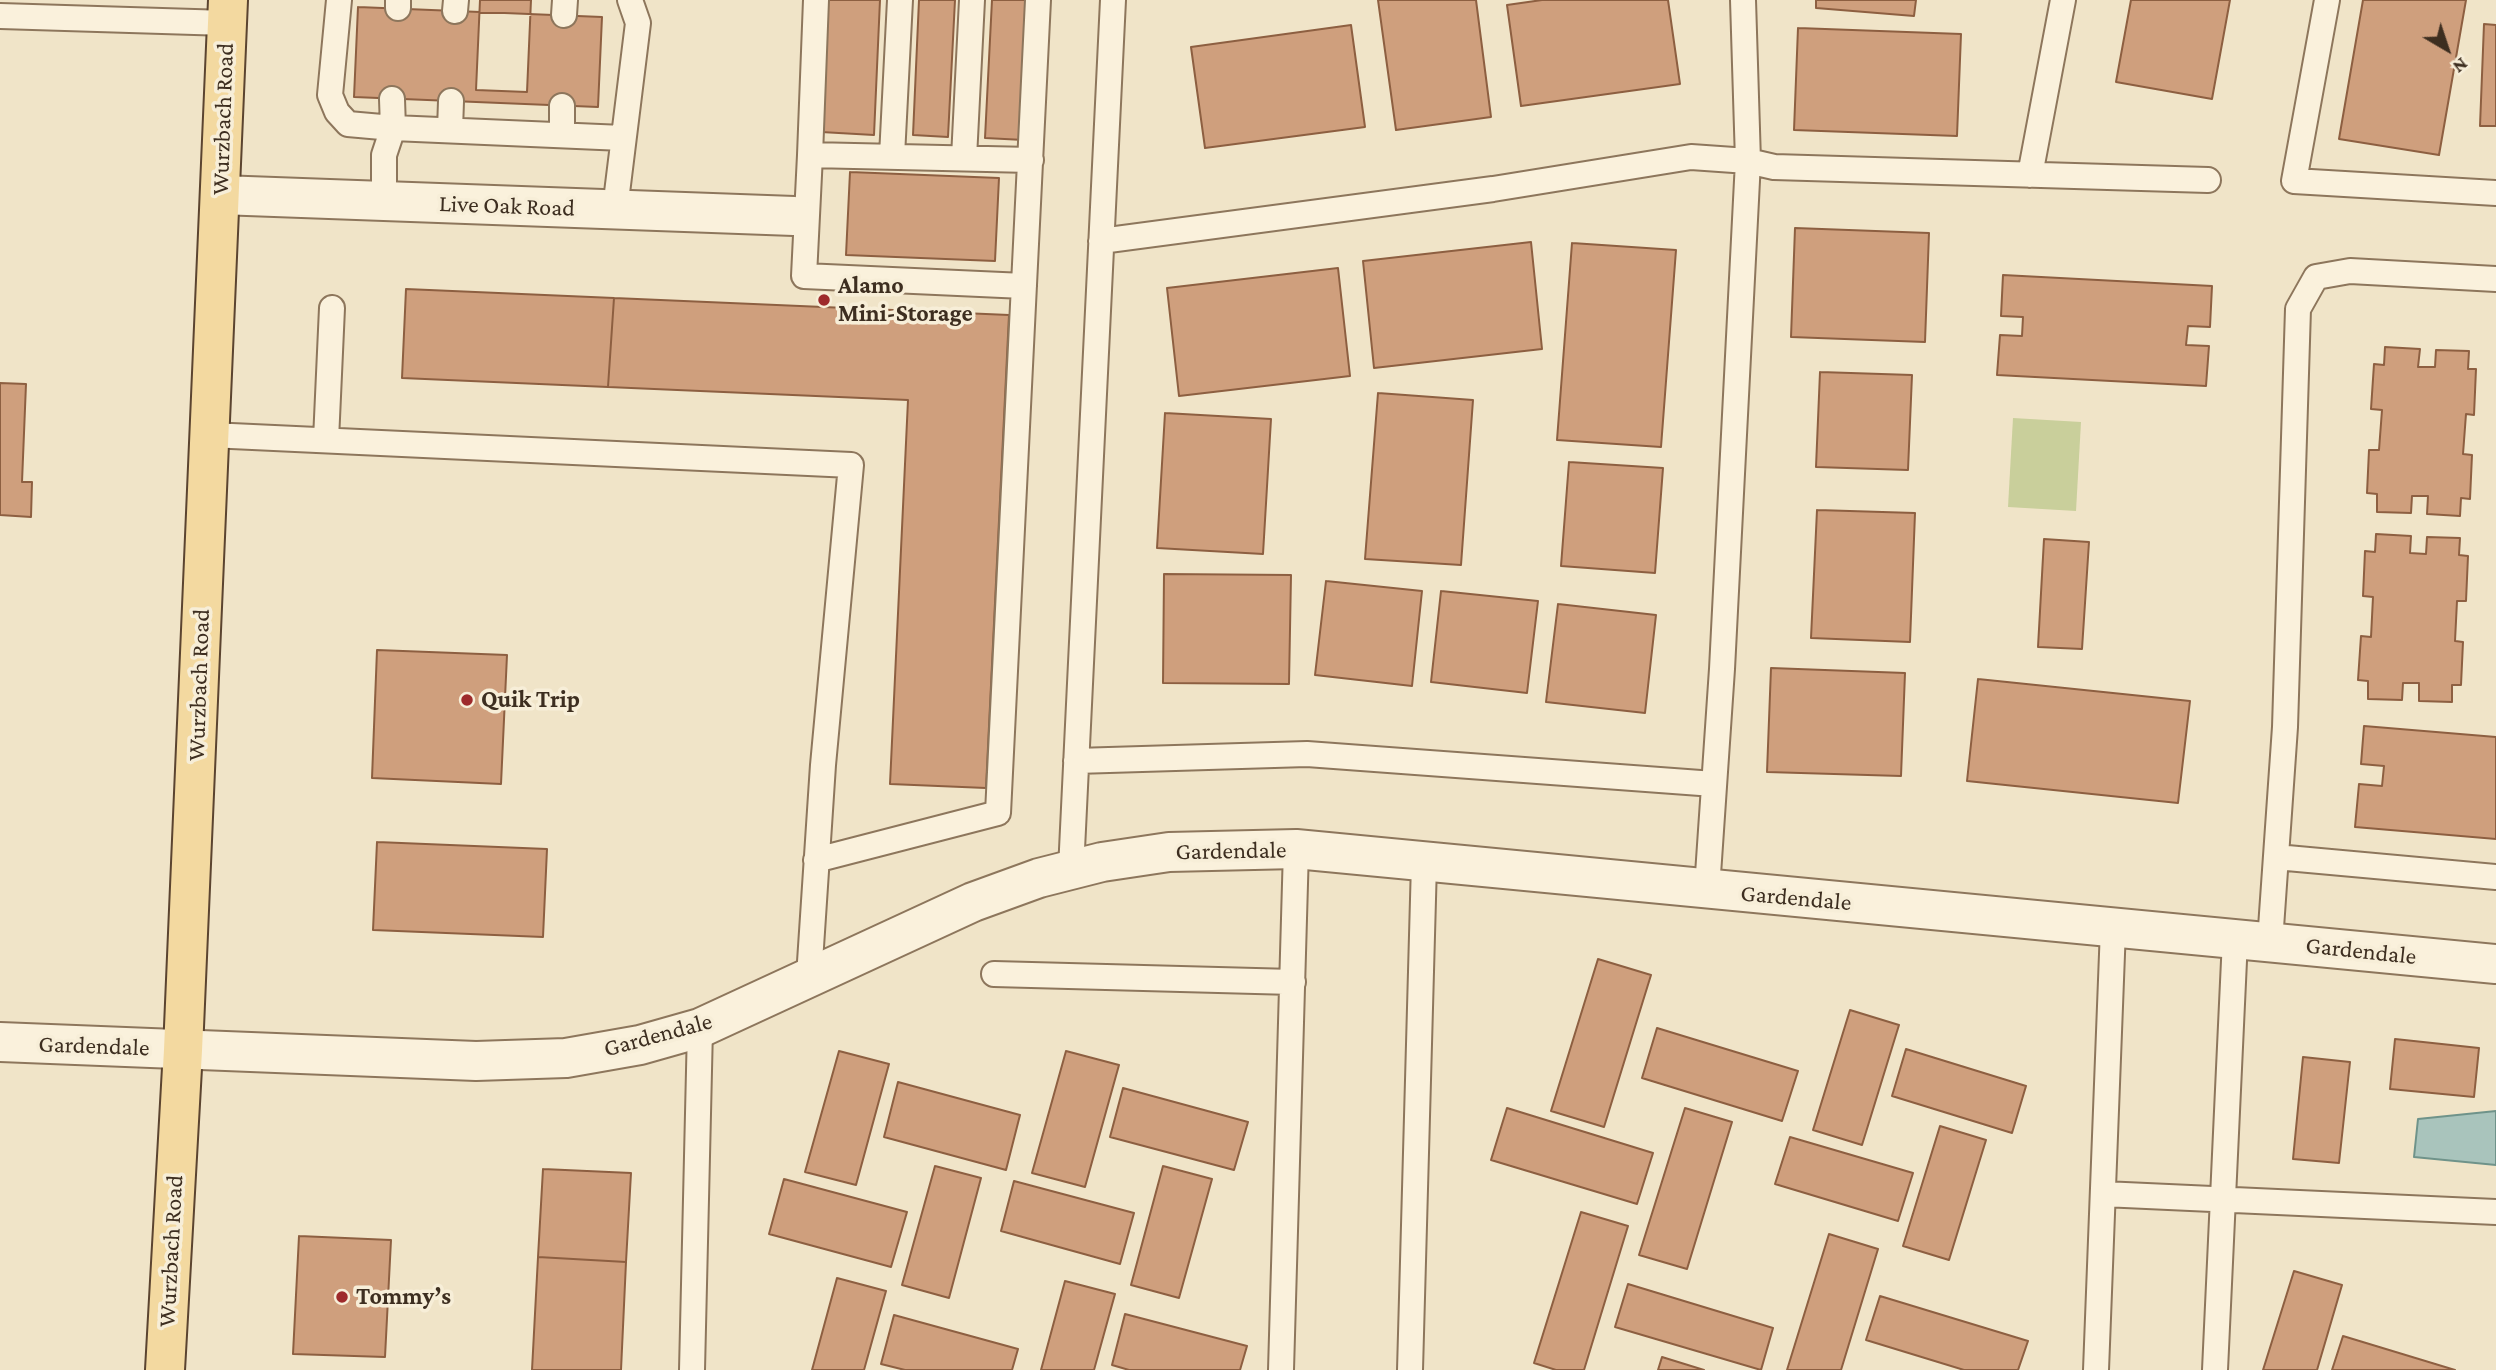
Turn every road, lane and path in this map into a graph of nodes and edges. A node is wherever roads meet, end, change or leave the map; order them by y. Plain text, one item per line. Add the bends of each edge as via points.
1 (339, 0) edge
2 (630, 0) edge
3 (816, 0) edge
4 (900, 0) edge
5 (972, 0) edge
6 (1038, 0) edge
7 (1113, 0) edge
8 (1743, 0) edge
9 (2063, 0) edge
10 (2327, 0) edge
11 (228, 11) edge
12 (0, 16) edge
13 (392, 99) dead end
14 (451, 101) dead end
15 (562, 106) dead end
16 (393, 128) junction
17 (450, 130) junction
18 (562, 135) junction
19 (623, 138) junction
20 (810, 155) junction
21 (892, 156) junction
22 (964, 158) junction
23 (1031, 160) junction
24 (1748, 161) junction
25 (2030, 175) junction
26 (2208, 180) dead end
27 (2496, 193) edge
28 (220, 195) junction
29 (384, 201) junction
30 (615, 209) junction
31 (801, 216) junction
32 (1101, 241) junction
33 (2496, 279) edge
34 (1024, 286) junction
35 (332, 308) dead end
36 (210, 435) junction
37 (326, 440) junction
38 (1076, 761) junction
39 (1714, 785) junction
40 (1296, 849) junction
41 (2276, 857) junction
42 (816, 860) junction
43 (1424, 863) junction
44 (1071, 870) junction
45 (2496, 877) edge
46 (1707, 889) junction
47 (2113, 928) junction
48 (2253, 941) junction
49 (2496, 964) edge
50 (994, 974) dead end
51 (809, 977) junction
52 (1293, 982) junction
53 (700, 1028) junction
54 (0, 1042) edge
55 (183, 1050) junction
56 (2103, 1194) junction
57 (2223, 1200) junction
58 (2496, 1212) edge
59 (165, 1370) edge
60 (692, 1370) edge
61 (1281, 1370) edge
62 (1410, 1370) edge
63 (2096, 1370) edge
64 (2215, 1370) edge

1 - 16 lane via 330,95 337,112 348,124
2 - 19 lane via 638,23
3 - 20 lane
4 - 21 lane
5 - 22 lane
6 - 23 lane
7 - 32 lane
8 - 24 lane
9 - 25 lane
10 - 27 lane via 2294,181
11 - 12 lane
11 - 28 main road, Wurzbach Road
13 - 16 lane
14 - 17 lane
15 - 18 lane
16 - 17 lane
16 - 29 lane via 384,155
17 - 18 lane
18 - 19 lane
19 - 30 lane
20 - 21 lane
20 - 31 lane
21 - 22 lane
22 - 23 lane
23 - 34 lane
24 - 25 lane via 1774,167
24 - 32 lane via 1691,158
24 - 39 lane
25 - 26 lane
28 - 29 street, Live Oak Road
28 - 36 main road, Wurzbach Road
29 - 30 street, Live Oak Road
30 - 31 street, Live Oak Road
31 - 34 lane via 804,276
32 - 38 lane
33 - 41 lane via 2350,271 2316,277 2298,309 2286,727
34 - 42 lane via 998,813
35 - 37 lane
36 - 37 lane
36 - 55 main road, Wurzbach Road
37 - 42 lane via 850,465
38 - 39 lane via 1307,754
38 - 44 lane
39 - 46 lane
40 - 43 street, Gardendale
40 - 44 street, Gardendale via 1169,852
40 - 52 lane
41 - 45 lane
41 - 48 lane
42 - 51 lane
43 - 46 street, Gardendale
43 - 62 lane
44 - 51 street, Gardendale via 973,902
46 - 47 street, Gardendale
47 - 48 street, Gardendale
47 - 56 lane
48 - 49 street, Gardendale
48 - 57 lane
50 - 52 lane
51 - 53 street, Gardendale
52 - 61 lane
53 - 55 street, Gardendale via 566,1058 463,1061
53 - 60 lane
54 - 55 street, Gardendale
55 - 59 main road, Wurzbach Road
56 - 57 lane
56 - 63 lane
57 - 58 lane
57 - 64 lane

